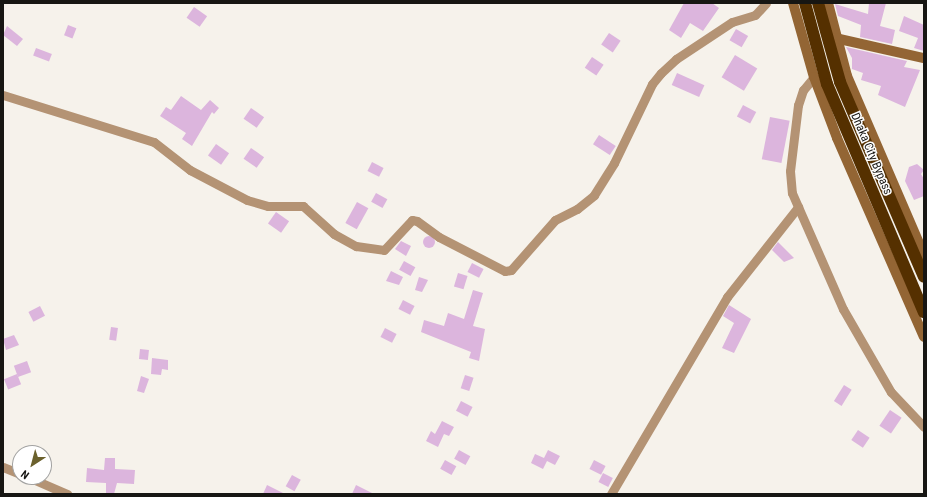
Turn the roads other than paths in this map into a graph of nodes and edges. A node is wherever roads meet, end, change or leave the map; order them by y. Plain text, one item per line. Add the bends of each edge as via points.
1 (766, 3) edge
2 (793, 3) edge
3 (805, 3) edge
4 (818, 3) edge
5 (828, 3) edge
6 (836, 38) junction
7 (924, 58) edge
8 (814, 77) junction
9 (3, 95) edge
10 (798, 207) junction
11 (924, 255) edge
12 (924, 277) edge
13 (924, 312) edge
14 (924, 337) edge
15 (924, 428) edge
16 (46, 485) edge
17 (67, 494) edge
18 (611, 494) edge

1 - 9 street via 755,15 732,22 676,59 661,73 652,84 614,163 594,195 577,209 555,220 511,270 505,271 412,220 384,250 356,246 334,234 303,206 268,206 247,200 190,170 154,142
2 - 8 main road
3 - 13 highway, Dhaka City Bypass via 827,84
4 - 12 highway via 840,82
5 - 6 main road
6 - 7 main road
6 - 11 main road via 847,76
8 - 10 street via 800,98 790,171 792,192
8 - 14 main road
10 - 15 street via 831,284 859,338 895,397
10 - 18 street via 728,297
16 - 17 street

